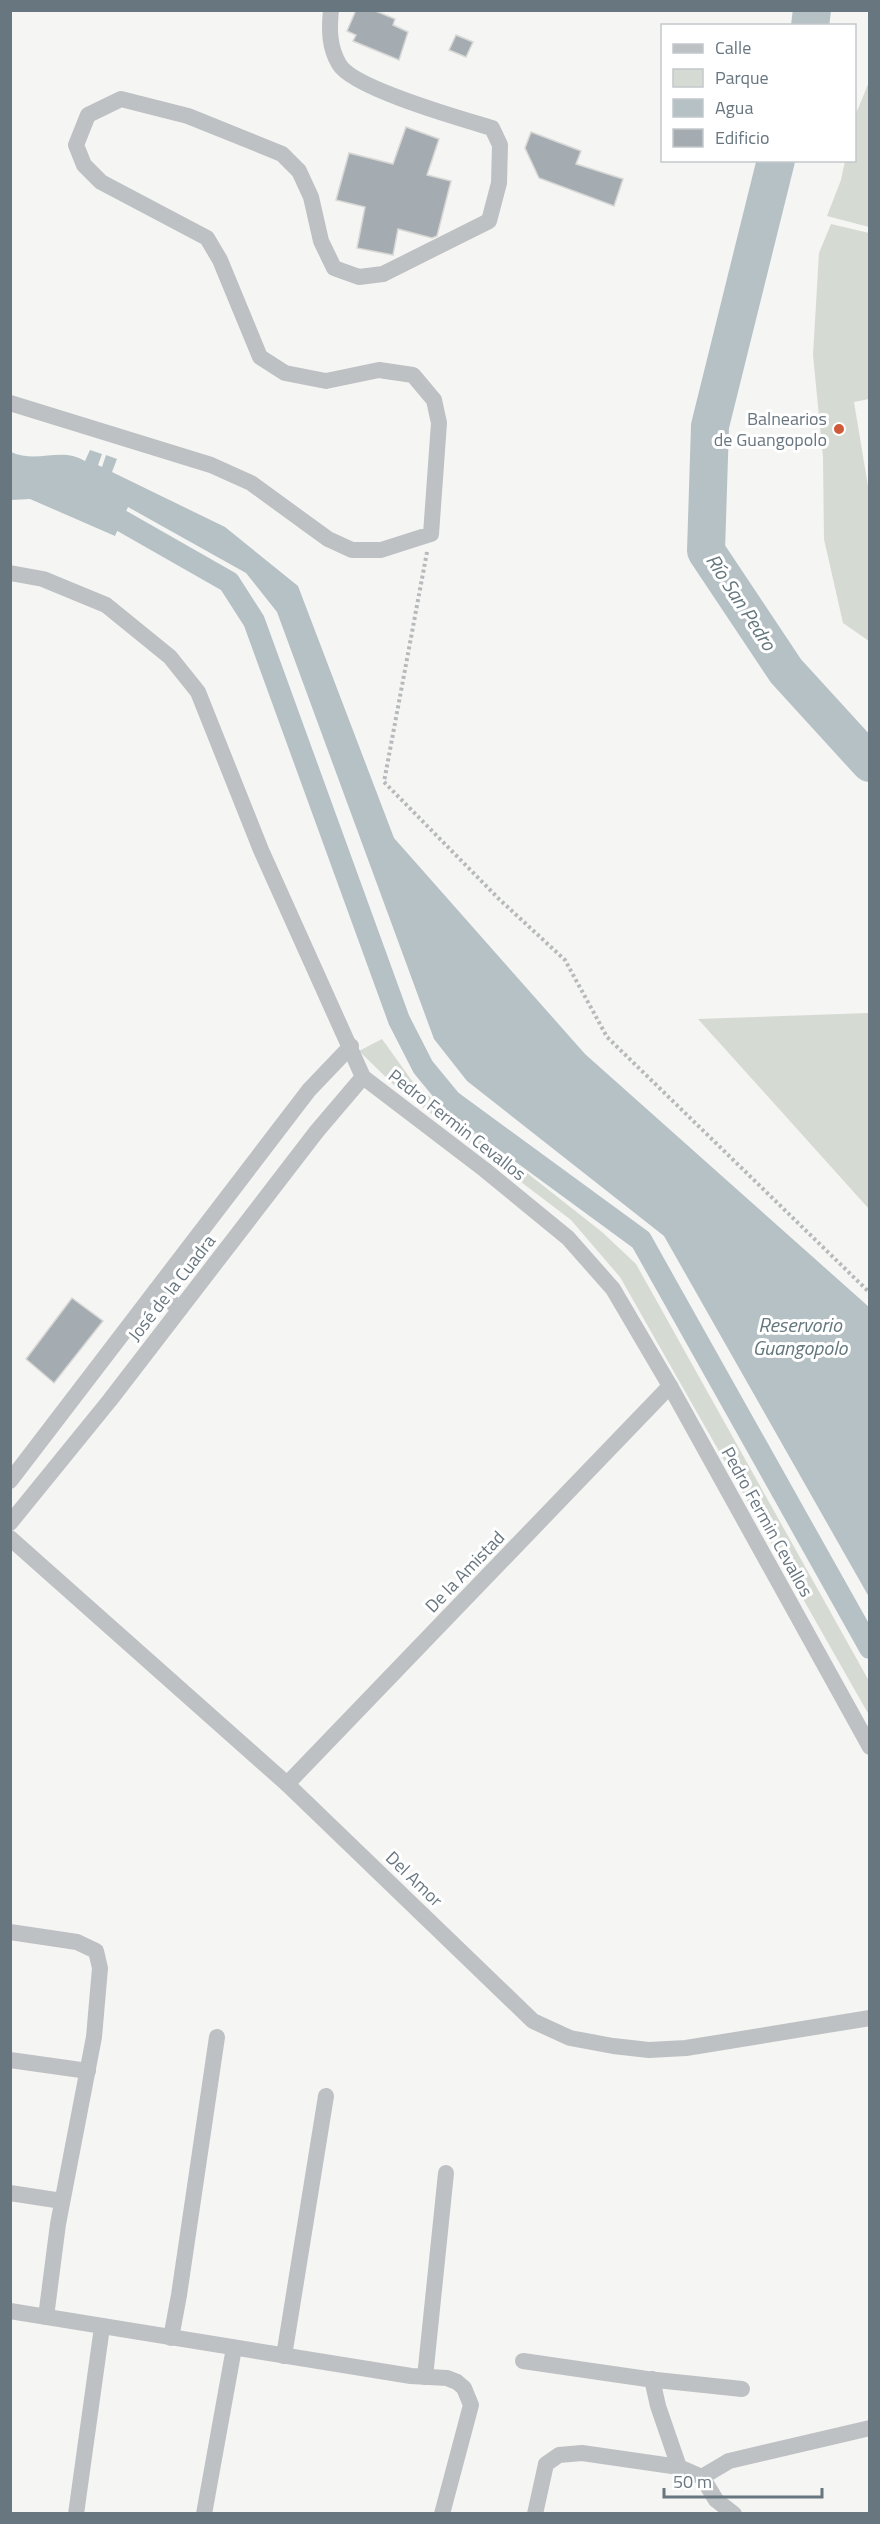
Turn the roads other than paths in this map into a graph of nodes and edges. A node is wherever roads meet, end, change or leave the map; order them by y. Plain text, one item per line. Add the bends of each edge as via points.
1 (330, 10) edge
2 (10, 403) edge
3 (10, 573) edge
4 (351, 1046) junction
5 (363, 1077) junction
6 (156, 1290) junction
7 (180, 1309) junction
8 (670, 1386) junction
9 (10, 1481) edge
10 (10, 1522) edge
11 (10, 1538) edge
12 (870, 1747) edge
13 (287, 1784) junction
14 (10, 1932) edge
15 (870, 2018) edge
16 (217, 2037) dead end
17 (10, 2060) edge
18 (88, 2070) junction
19 (327, 2096) dead end
20 (446, 2173) dead end
21 (10, 2193) edge
22 (62, 2200) junction
23 (10, 2310) edge
24 (46, 2317) junction
25 (102, 2327) junction
26 (171, 2338) junction
27 (234, 2348) junction
28 (284, 2356) junction
29 (523, 2361) dead end
30 (426, 2377) junction
31 (652, 2379) junction
32 (742, 2389) dead end
33 (870, 2428) edge
34 (679, 2467) junction
35 (702, 2477) junction
36 (76, 2514) edge
37 (204, 2514) edge
38 (442, 2514) edge
39 (535, 2514) edge
40 (734, 2514) edge

1 - 2 street via 328,35 339,66 366,85 492,128 501,145 499,183 489,221 383,274 359,278 334,268 321,241 311,197 299,171 282,154 188,116 121,99 88,115 76,145 84,165 101,182 207,238 260,357 285,373 326,381 379,370 413,375 434,400 439,423 431,534 381,550 352,550 328,539 251,483 211,465
3 - 4 street, Pedro Fermin Cevallos via 43,579 106,605 170,657 198,693 261,850
4 - 5 street, Pedro Fermin Cevallos
4 - 6 street, José de la Cuadra via 309,1090
5 - 7 street, José de la Cuadra
5 - 8 street, Pedro Fermin Cevallos via 568,1238 613,1289
6 - 7 street
6 - 9 street, José de la Cuadra
7 - 10 street, José de la Cuadra
8 - 12 street, Pedro Fermin Cevallos
8 - 13 street, De la Amistad
11 - 13 street, Del Amor
13 - 15 street, Del Amor via 533,2021 570,2038 649,2050 686,2048
14 - 18 street via 77,1942 96,1951 100,1968
16 - 26 street
17 - 18 street
18 - 22 street
19 - 28 street
20 - 30 street
21 - 22 street
22 - 24 street
23 - 24 street
24 - 25 street
25 - 26 street
25 - 36 street
26 - 27 street
27 - 28 street
27 - 37 street
28 - 30 street
29 - 31 street
30 - 38 street via 456,2382 464,2388 471,2405
31 - 32 street
31 - 34 street
33 - 35 street via 729,2461
34 - 35 street
34 - 39 street via 615,2456 559,2455 546,2464
35 - 40 street via 716,2500

